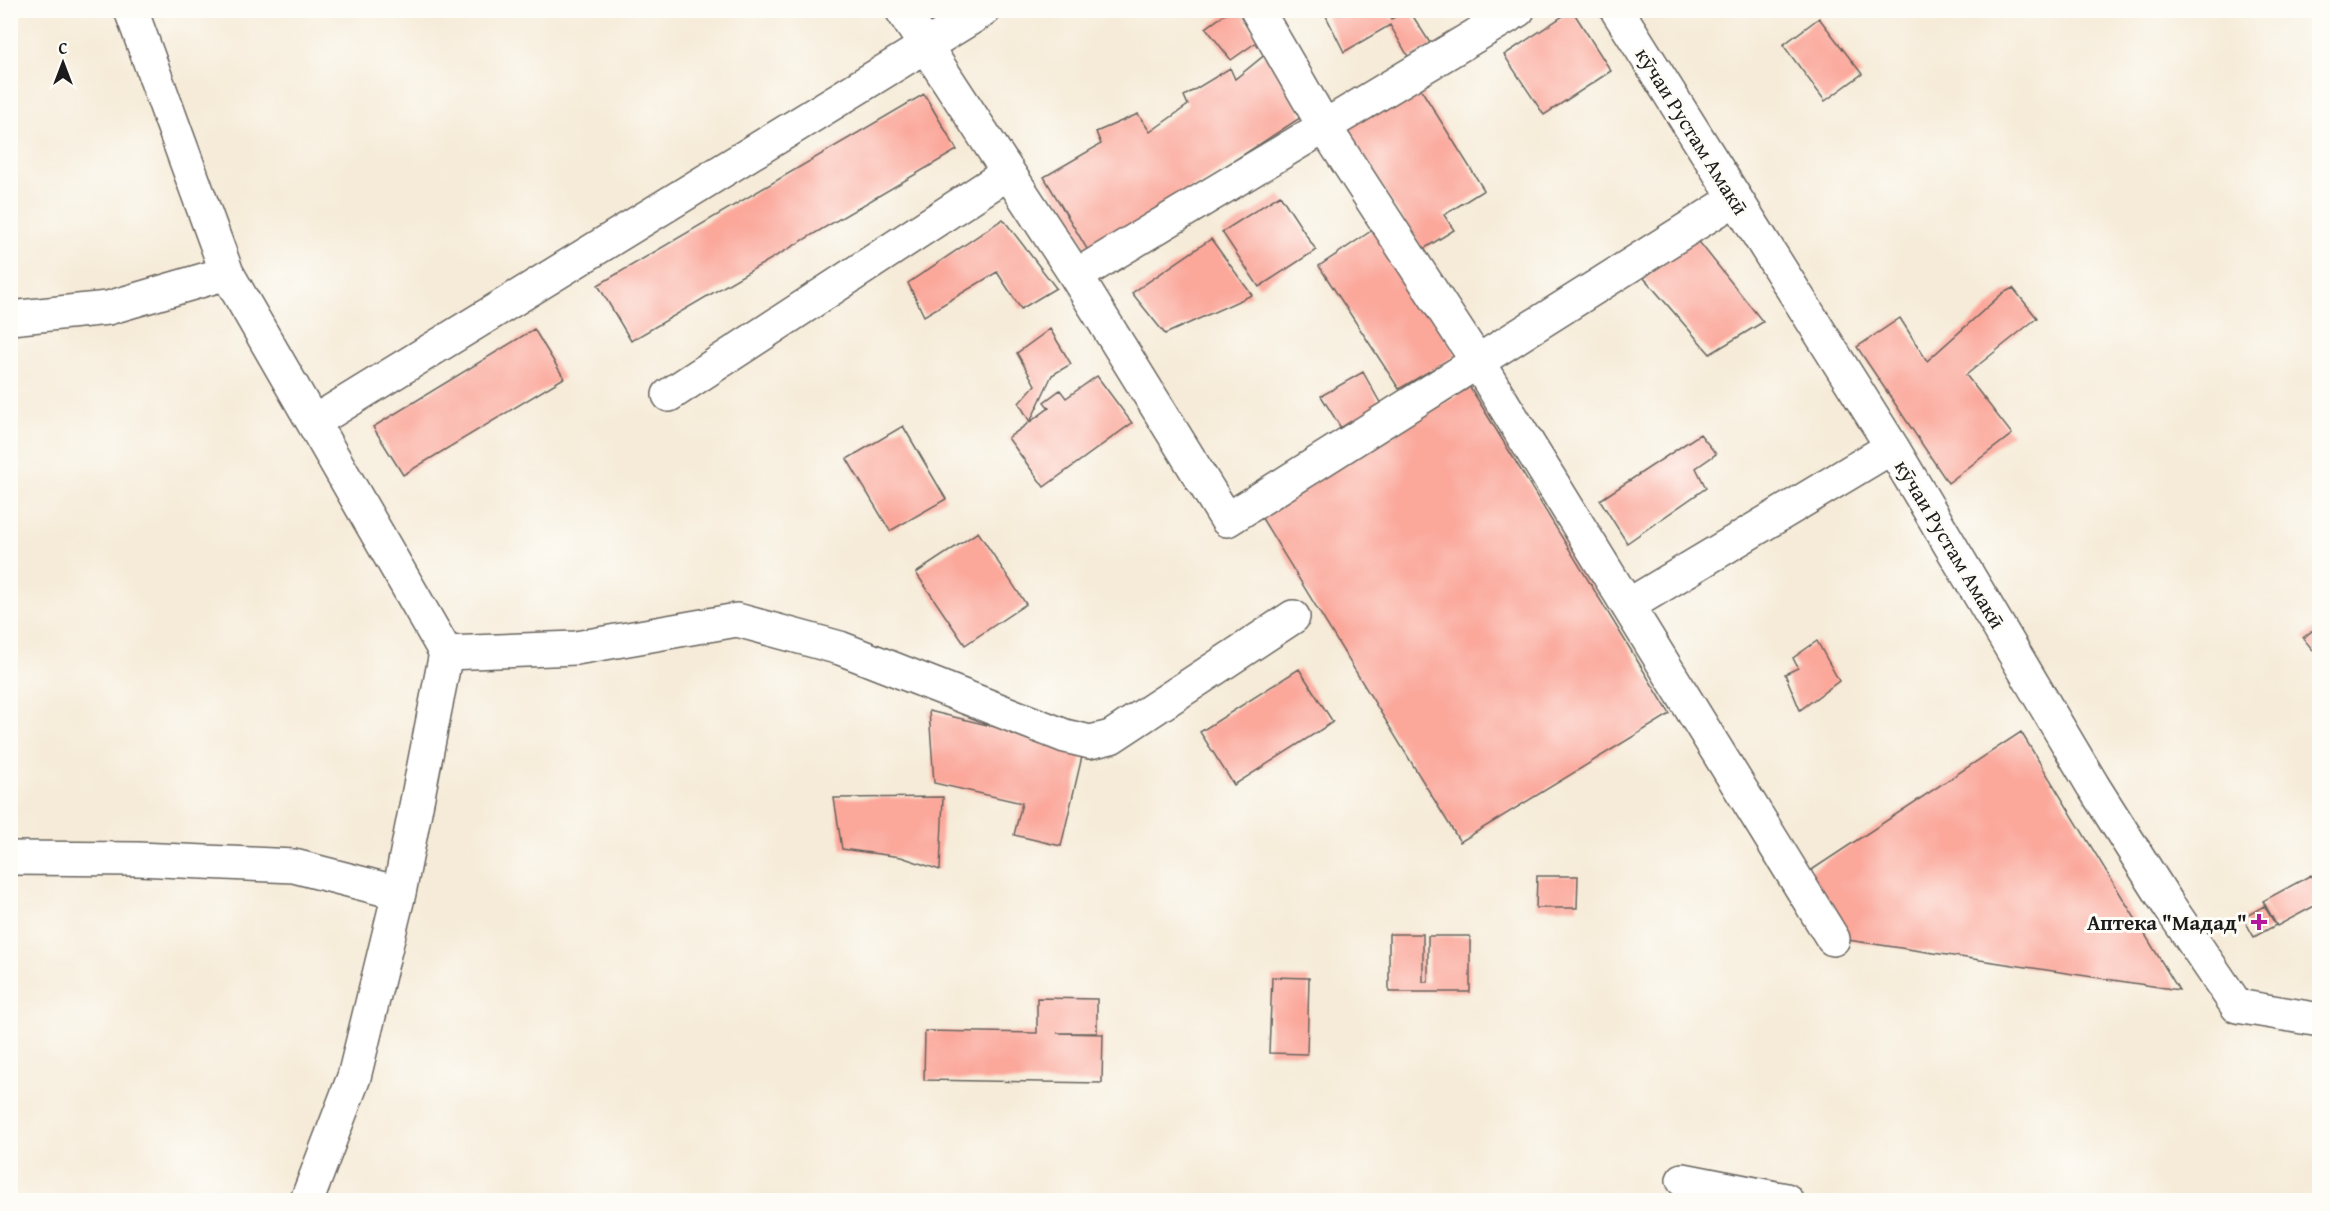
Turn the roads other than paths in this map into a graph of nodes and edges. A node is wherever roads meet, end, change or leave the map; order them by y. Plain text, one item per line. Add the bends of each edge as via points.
1 (131, 10) edge
2 (902, 10) edge
3 (984, 10) edge
4 (1257, 10) edge
5 (1518, 10) edge
6 (1617, 10) edge
7 (926, 46) junction
8 (1324, 126) junction
9 (1008, 173) junction
10 (1735, 199) junction
11 (227, 273) junction
12 (1077, 276) junction
13 (10, 318) edge
14 (1477, 361) junction
15 (669, 395) dead end
16 (314, 422) junction
17 (1892, 447) junction
18 (1629, 605) junction
19 (1293, 617) dead end
20 (446, 653) junction
21 (10, 858) edge
22 (399, 893) junction
23 (1833, 939) dead end
24 (2319, 1020) edge
25 (1683, 1180) dead end
26 (308, 1200) edge
27 (1786, 1200) edge

1 - 11 street
2 - 7 street
3 - 7 street
4 - 8 street
5 - 8 street
6 - 10 street, кӯчаи Рустам Амакӣ
7 - 9 street
7 - 16 street
8 - 12 street
8 - 14 street
9 - 12 street
9 - 15 street
10 - 14 street
10 - 17 street, кӯчаи Рустам Амакӣ
11 - 13 street via 108,308
11 - 16 street
12 - 14 street via 1227,520
14 - 18 street
16 - 20 street
17 - 18 street
17 - 24 street, кӯчаи Рустам Амакӣ via 2092,786 2237,1006
18 - 23 street
19 - 20 street via 1111,736 1090,742 1065,736 840,648 737,620 576,648
20 - 22 street
21 - 22 street via 294,866
22 - 26 street via 354,1077
25 - 27 street

